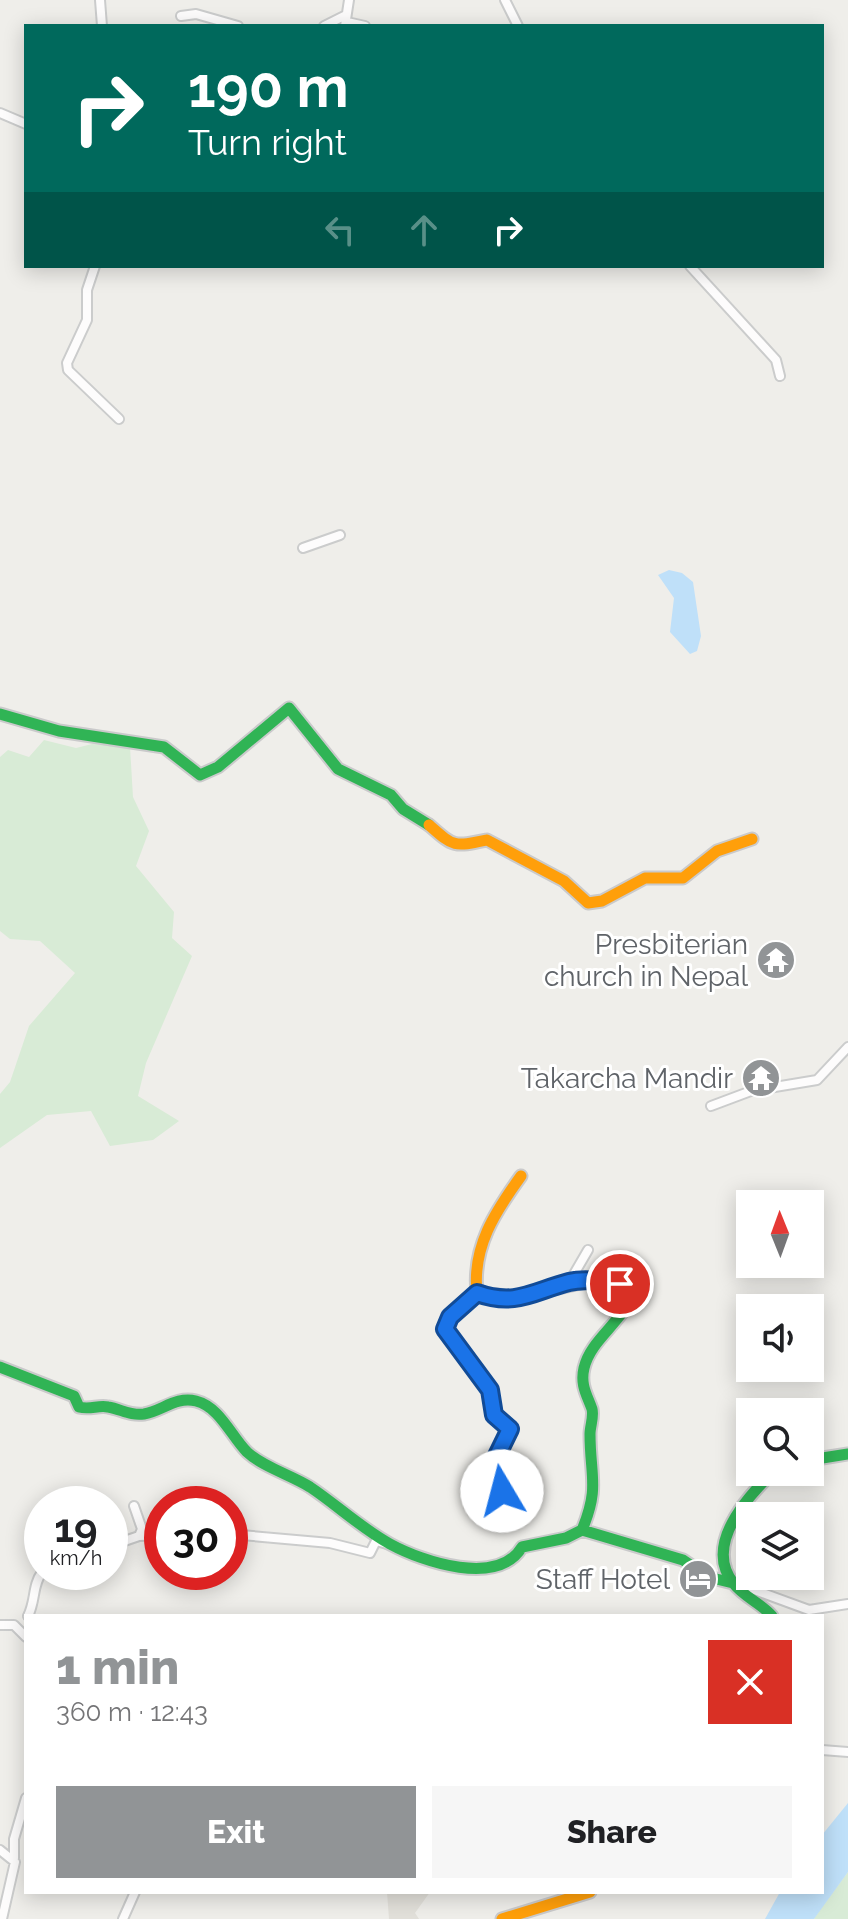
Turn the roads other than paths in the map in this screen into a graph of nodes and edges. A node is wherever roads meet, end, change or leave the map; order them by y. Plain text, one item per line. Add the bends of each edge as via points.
1 (100, 0) edge
2 (349, 0) edge
3 (505, 0) edge
4 (181, 16) dead end
5 (346, 21) edge
6 (102, 24) edge
7 (231, 24) edge
8 (517, 24) edge
9 (0, 113) edge
10 (24, 123) edge
11 (94, 268) edge
12 (692, 268) edge
13 (780, 376) dead end
14 (119, 419) dead end
15 (340, 535) dead end
16 (303, 548) dead end
17 (0, 714) edge
18 (752, 839) dead end
19 (848, 1047) edge
20 (711, 1106) dead end
21 (521, 1176) dead end
22 (588, 1250) dead end
23 (570, 1281) junction
24 (477, 1293) junction
25 (0, 1367) edge
26 (848, 1454) edge
27 (824, 1458) edge
28 (134, 1506) dead end
29 (501, 1509) dead end
30 (736, 1523) edge
31 (582, 1530) junction
32 (139, 1536) junction
33 (144, 1536) edge
34 (248, 1536) edge
35 (128, 1540) edge
36 (390, 1544) junction
37 (736, 1585) edge
38 (736, 1587) edge
39 (33, 1590) edge
40 (741, 1590) edge
41 (754, 1590) edge
42 (848, 1604) edge
43 (29, 1614) edge
44 (770, 1614) edge
45 (24, 1620) edge
46 (0, 1625) edge
47 (14, 1625) junction
48 (24, 1635) edge
49 (824, 1750) edge
50 (848, 1752) edge
51 (24, 1804) edge
52 (0, 1850) edge
53 (14, 1858) junction
54 (134, 1894) edge
55 (583, 1894) edge
56 (2, 1919) edge
57 (123, 1919) edge
58 (502, 1919) edge

1 - 6 street
2 - 5 street
3 - 8 street
4 - 7 street via 196,14
9 - 10 street
11 - 14 street via 87,290 87,320 68,370
12 - 13 street via 776,360
15 - 16 street
17 - 18 street via 59,731 164,747 200,775 218,767 289,708 338,769 391,795 447,843 487,840 564,881 588,903 609,900 630,883 652,875 683,878 717,851
19 - 20 street via 817,1080 751,1091
21 - 24 street via 493,1218 480,1250 473,1276
22 - 23 street
23 - 24 street via 530,1298
23 - 31 street via 620,1284 633,1291 583,1370 583,1392 593,1412 595,1486
24 - 29 street via 450,1317 445,1329 490,1390 494,1415 510,1429 491,1468 503,1495
25 - 36 street via 74,1396 79,1407 90,1410 106,1406 144,1414 186,1400 207,1405 248,1453 308,1486
26 - 27 street
28 - 32 street via 142,1529
30 - 37 street via 725,1538 722,1561
31 - 36 street via 522,1547 515,1559 495,1569 449,1566
31 - 38 street via 683,1560
32 - 33 street
32 - 35 street
34 - 36 street via 330,1543 370,1553 376,1541
39 - 43 street via 36,1601
40 - 44 street
41 - 42 street via 809,1610
45 - 47 street
46 - 47 street
47 - 48 street
49 - 50 street
51 - 53 street
52 - 53 street
53 - 56 street
54 - 57 street
55 - 58 street

